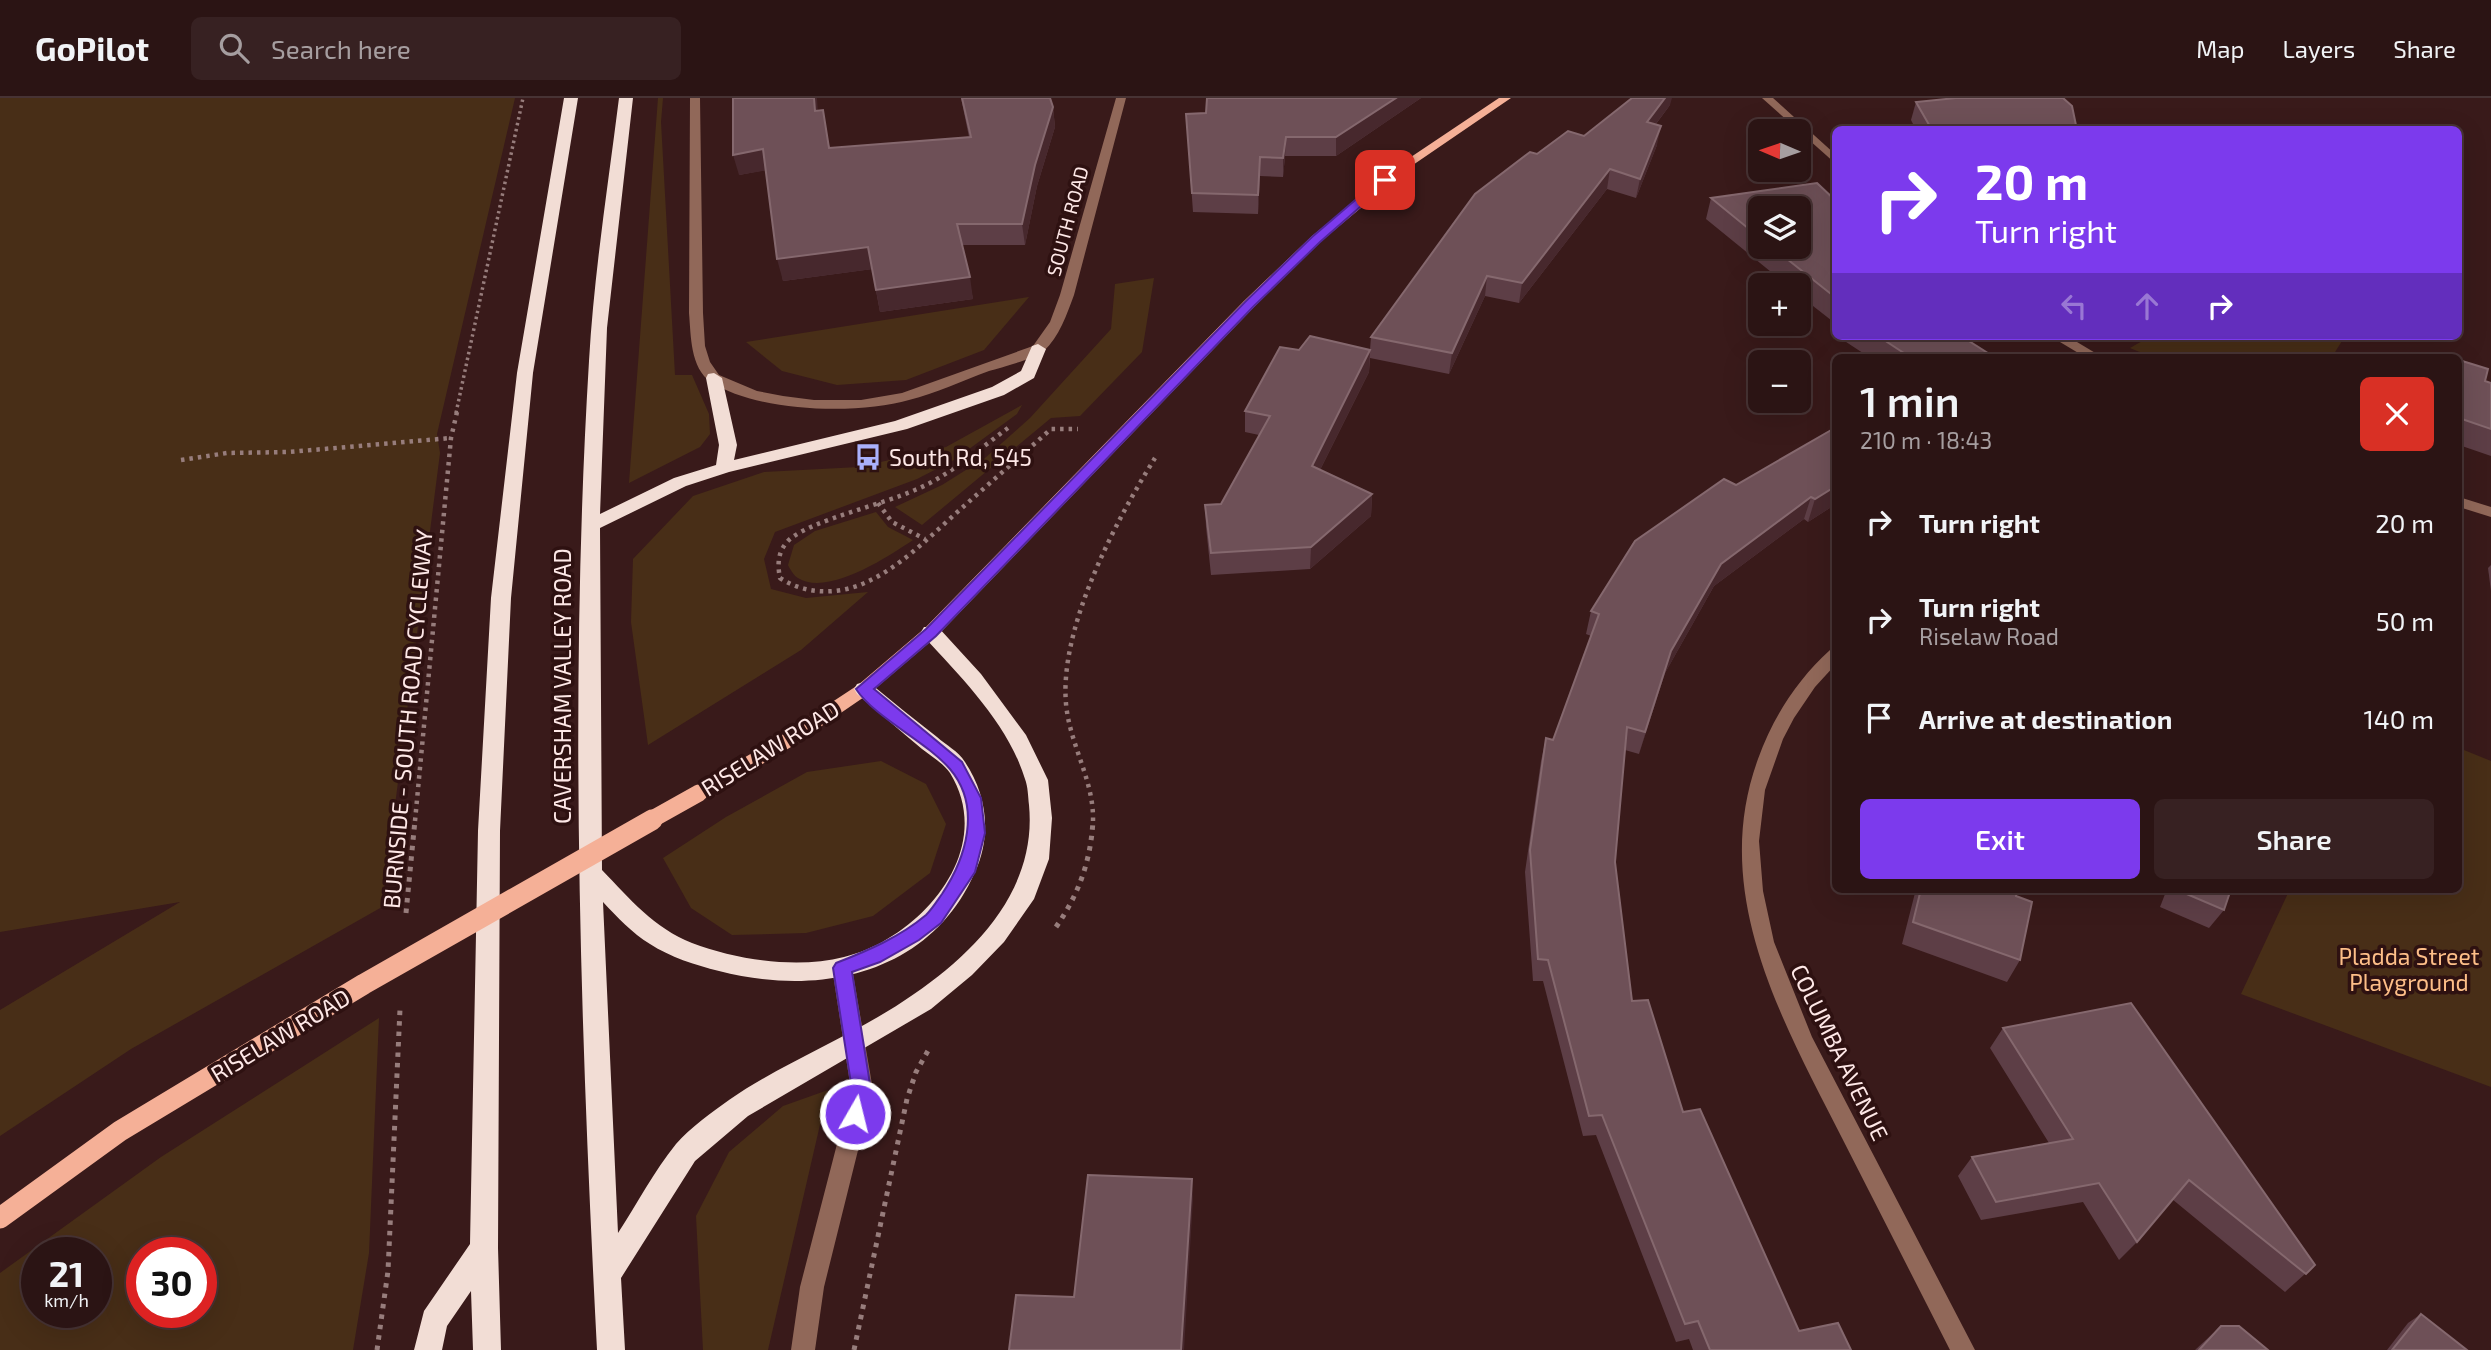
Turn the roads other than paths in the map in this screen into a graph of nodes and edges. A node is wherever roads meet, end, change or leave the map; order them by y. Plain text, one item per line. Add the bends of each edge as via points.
1 (571, 98) edge
2 (625, 98) edge
3 (695, 98) edge
4 (1121, 98) edge
5 (1506, 98) edge
6 (1767, 98) edge
7 (1832, 157) edge
8 (2064, 340) edge
9 (1038, 349) junction
10 (2090, 354) edge
11 (713, 378) junction
12 (724, 468) junction
13 (2462, 503) edge
14 (2491, 512) edge
15 (590, 526) junction
16 (931, 632) junction
17 (1832, 658) edge
18 (864, 689) junction
19 (591, 874) junction
20 (842, 968) junction
21 (853, 1041) junction
22 (0, 1218) edge
23 (484, 1248) junction
24 (607, 1275) junction
25 (428, 1350) edge
26 (487, 1350) edge
27 (611, 1350) edge
28 (803, 1350) edge
29 (1963, 1350) edge

1 - 23 highway via 525,373 501,598 489,831
2 - 15 highway, CAVERSHAM VALLEY ROAD via 598,357
3 - 11 street via 698,346
4 - 9 street, SOUTH ROAD via 1067,295 1057,322
5 - 16 main road, RISELAW ROAD via 1406,165 1316,239
6 - 7 street
8 - 10 street
9 - 11 street via 905,397 861,404 783,400
9 - 12 highway via 1028,374 972,401 901,425
11 - 12 highway via 728,445
12 - 15 highway via 680,482
13 - 14 street
15 - 19 highway, CAVERSHAM VALLEY ROAD
16 - 18 main road, RISELAW ROAD
16 - 21 highway via 974,679 1037,780 1041,818 1038,859 1022,899 996,935 963,968 922,1002
17 - 29 street, COLUMBA AVENUE via 1785,715 1760,767 1749,822 1763,941 1790,1014
18 - 20 highway via 957,766 973,798 977,833 966,872 934,918 913,935
18 - 22 main road, RISELAW ROAD, bridge via 785,742 364,984 120,1131
19 - 20 highway via 664,942 749,968 790,972
19 - 24 highway, CAVERSHAM VALLEY ROAD
20 - 21 street
21 - 24 highway via 739,1108 686,1152
21 - 28 street via 862,1090 812,1287
23 - 25 highway via 434,1321
23 - 26 highway
24 - 27 highway, CAVERSHAM VALLEY ROAD

